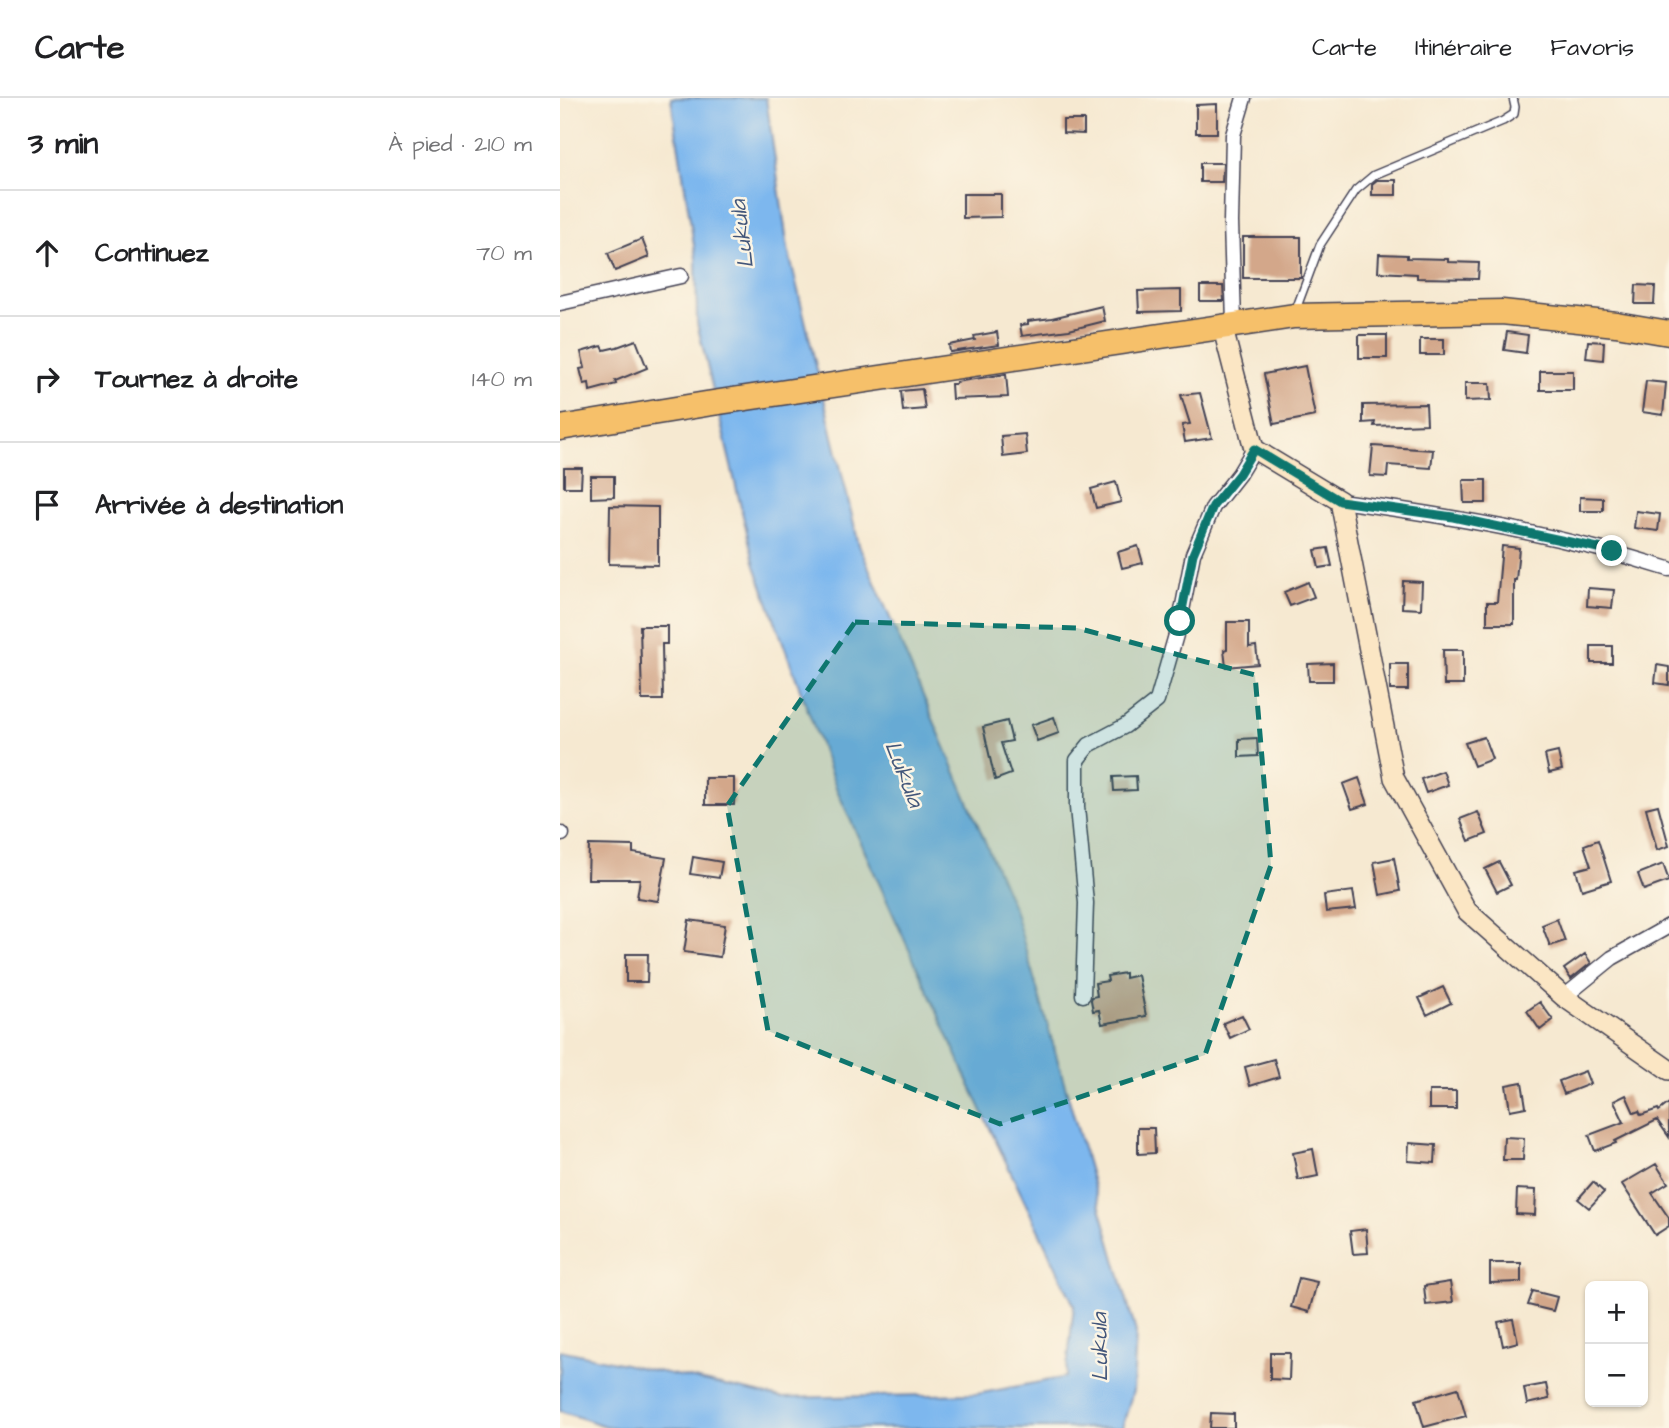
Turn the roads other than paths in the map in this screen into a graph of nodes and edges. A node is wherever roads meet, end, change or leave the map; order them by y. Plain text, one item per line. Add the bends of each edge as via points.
1 (1244, 98) edge
2 (1513, 98) edge
3 (681, 276) dead end
4 (560, 303) edge
5 (1294, 316) junction
6 (1228, 324) junction
7 (1669, 333) edge
8 (560, 428) edge
9 (1254, 449) junction
10 (1340, 501) junction
11 (1669, 569) edge
12 (1669, 926) edge
13 (1083, 995) dead end
14 (1564, 997) junction
15 (1669, 1070) edge

1 - 6 street via 1233,135
2 - 5 lane via 1514,114 1503,121 1374,175 1356,191 1320,245
3 - 4 street
5 - 6 highway
5 - 7 highway via 1502,312
6 - 8 highway
6 - 9 street
9 - 10 street
9 - 13 street via 1213,506 1193,554 1157,701 1125,726 1089,745 1077,760 1086,903
10 - 11 street via 1453,517 1612,551
10 - 14 street via 1395,778 1467,911
12 - 14 street via 1612,958
14 - 15 street

